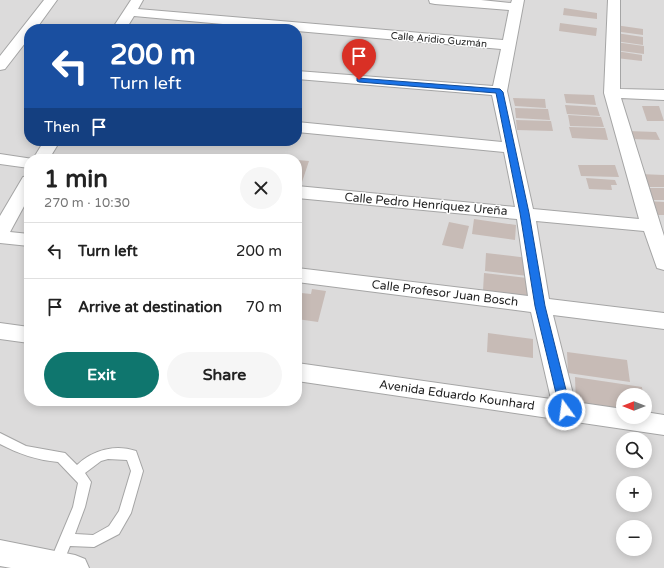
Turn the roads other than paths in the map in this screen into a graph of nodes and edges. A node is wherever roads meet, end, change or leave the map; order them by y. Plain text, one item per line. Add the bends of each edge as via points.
1 (51, 0) edge
2 (137, 0) edge
3 (435, 0) edge
4 (614, 0) edge
5 (518, 4) edge
6 (130, 12) junction
7 (32, 24) edge
8 (122, 24) edge
9 (268, 24) edge
10 (302, 27) edge
11 (24, 35) edge
12 (509, 45) junction
13 (0, 66) edge
14 (302, 75) edge
15 (500, 92) junction
16 (612, 93) junction
17 (664, 95) edge
18 (302, 128) edge
19 (511, 148) junction
20 (0, 159) edge
21 (24, 162) edge
22 (24, 190) edge
23 (302, 192) edge
24 (525, 213) junction
25 (654, 220) edge
26 (0, 232) edge
27 (0, 237) edge
28 (24, 239) edge
29 (664, 263) edge
30 (302, 275) edge
31 (540, 306) junction
32 (664, 322) edge
33 (0, 331) edge
34 (24, 334) edge
35 (302, 373) edge
36 (565, 410) junction
37 (664, 425) edge
38 (0, 438) edge
39 (78, 473) junction
40 (66, 540) junction
41 (0, 553) edge
42 (65, 566) edge

1 - 7 street
2 - 6 street
3 - 5 street
4 - 16 street
5 - 12 street
6 - 8 street
6 - 9 street, Calle Aridio Guzmán
10 - 12 street, Calle Aridio Guzmán
11 - 13 street
12 - 15 street
14 - 15 street
15 - 19 street
16 - 17 street
16 - 25 street
18 - 19 street
19 - 24 street
20 - 21 street
22 - 26 street
23 - 24 street, Calle Pedro Henríquez Ureña
24 - 25 street, Calle Pedro Henríquez Ureña
24 - 31 street
25 - 29 street
27 - 28 street
30 - 31 street, Calle Profesor Juan Bosch
31 - 32 street, Calle Profesor Juan Bosch
31 - 36 street
33 - 34 street
35 - 36 street, Avenida Eduardo Kounhard
36 - 37 street, Avenida Eduardo Kounhard
38 - 39 lane via 22,450 61,457
39 - 40 lane via 85,482 79,508
39 - 40 lane via 91,460 112,453 132,455 137,471 125,513 114,530 94,541
40 - 42 lane
41 - 42 street

